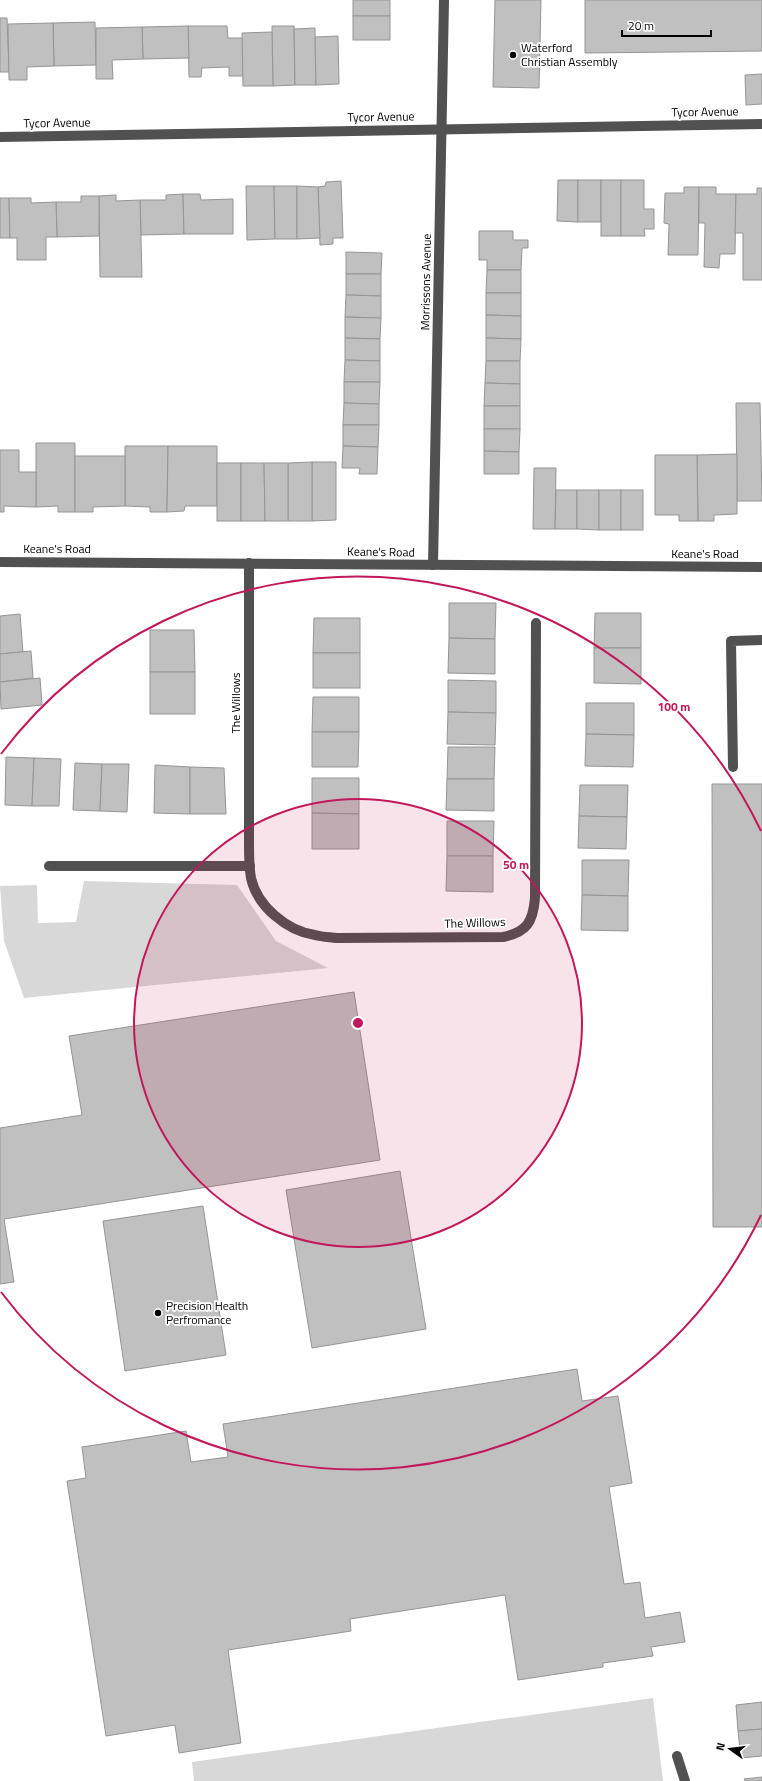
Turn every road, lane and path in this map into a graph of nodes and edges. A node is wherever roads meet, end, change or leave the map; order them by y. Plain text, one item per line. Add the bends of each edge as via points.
1 (444, 0) edge
2 (762, 124) edge
3 (443, 129) junction
4 (0, 137) edge
5 (0, 562) edge
6 (249, 564) junction
7 (433, 566) junction
8 (762, 567) edge
9 (536, 623) dead end
10 (762, 640) edge
11 (733, 767) dead end
12 (49, 866) dead end
13 (250, 866) junction
14 (677, 1756) dead end
15 (685, 1781) edge

1 - 3 street, Morrissons Avenue
2 - 3 street, Tycor Avenue
3 - 4 street, Tycor Avenue
3 - 7 street, Morrissons Avenue
5 - 6 street, Keane's Road
6 - 7 street, Keane's Road
6 - 13 street, The Willows
7 - 8 street, Keane's Road
9 - 13 street, The Willows via 535,898 532,918 524,928 512,935 494,937 336,938 314,935 292,927 270,910 255,890
10 - 11 street via 731,641
12 - 13 street
14 - 15 street

